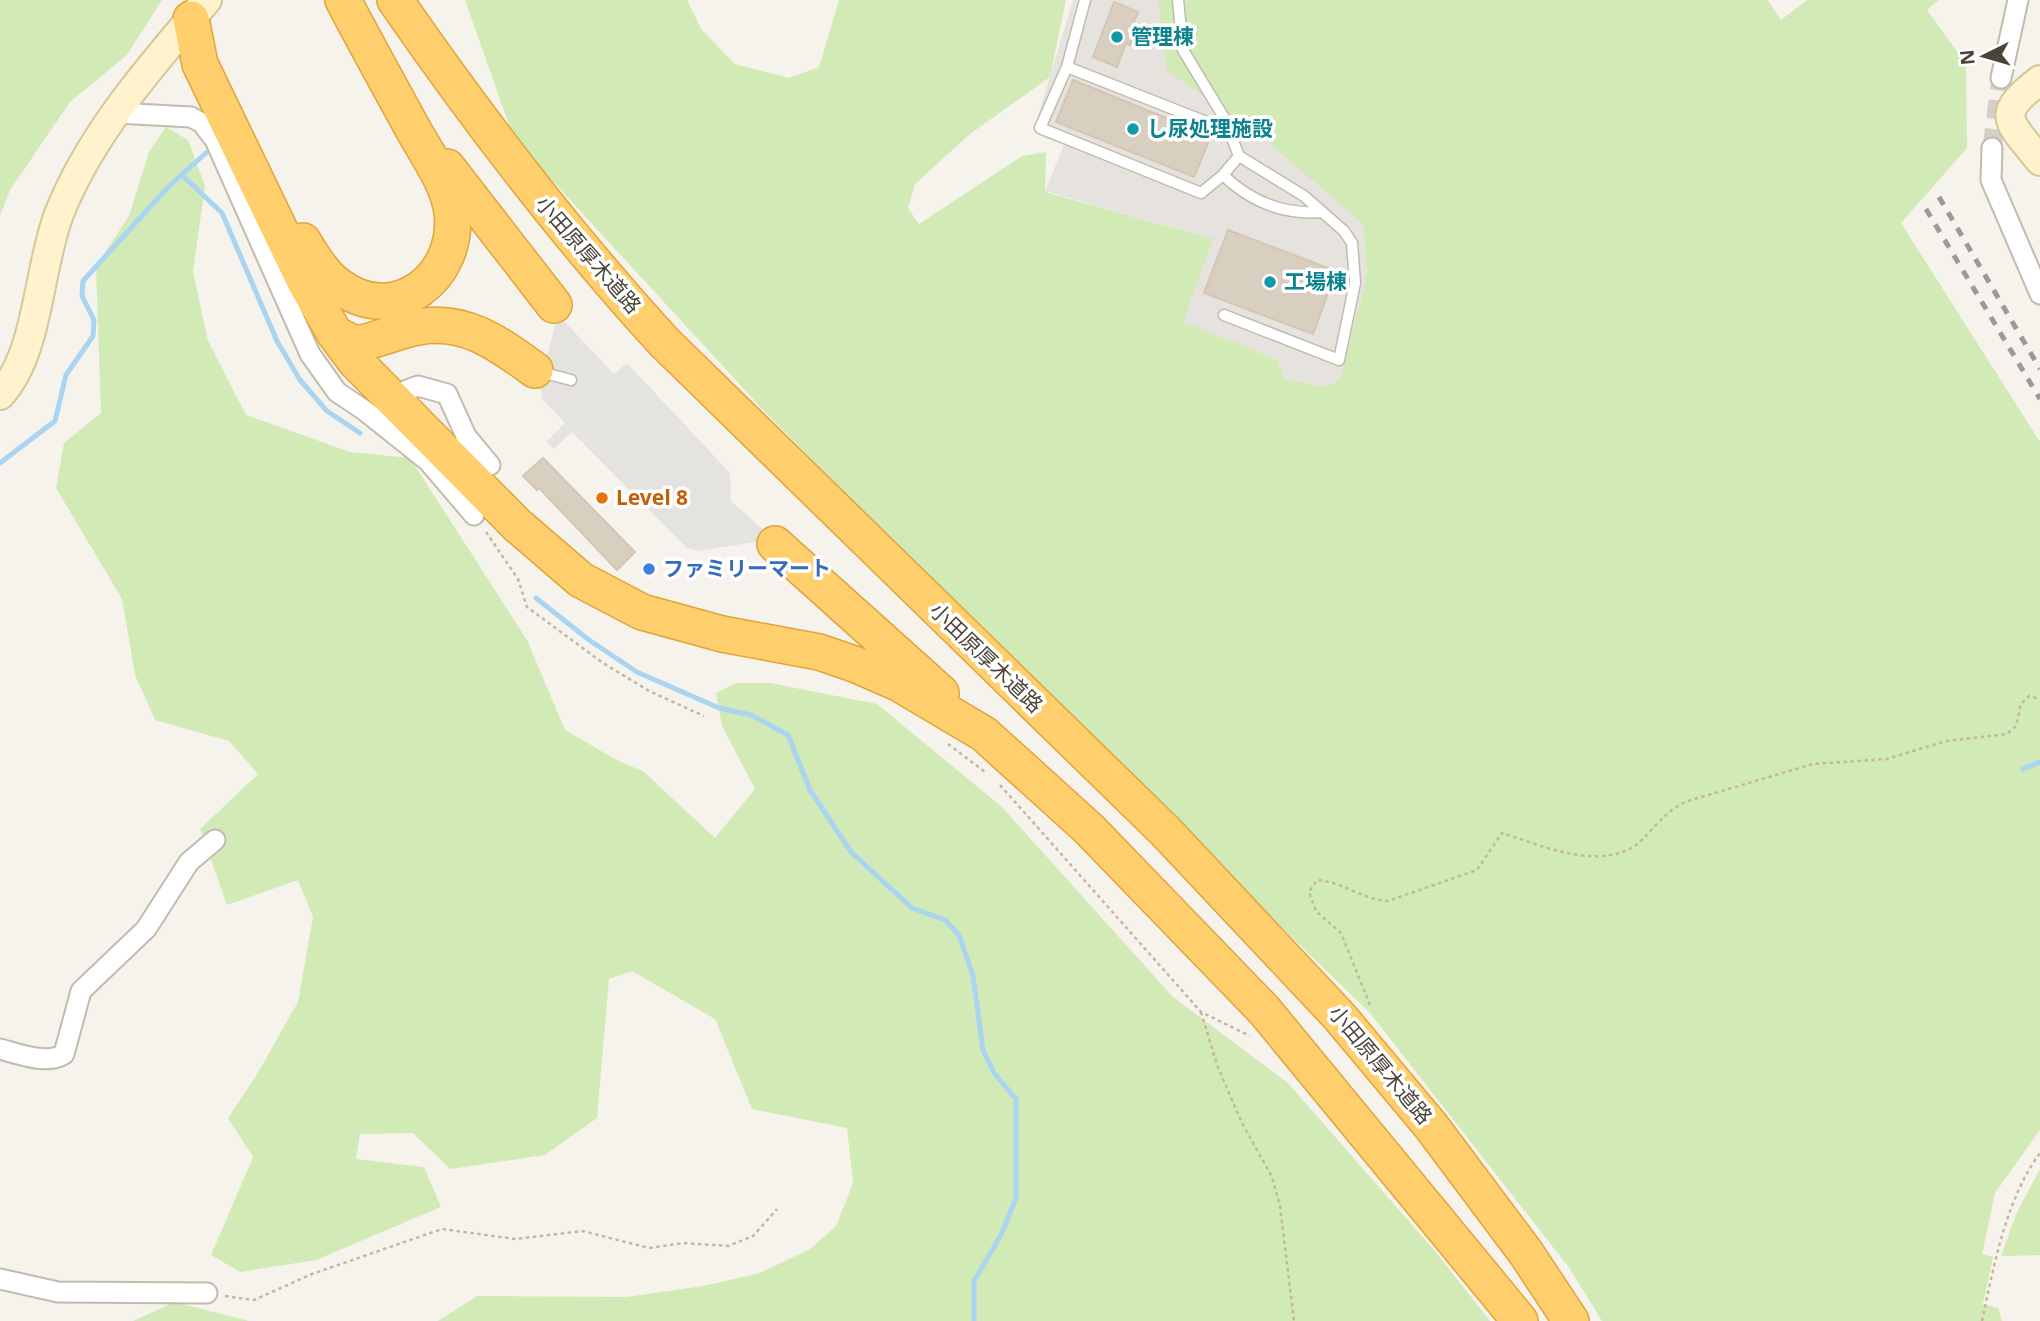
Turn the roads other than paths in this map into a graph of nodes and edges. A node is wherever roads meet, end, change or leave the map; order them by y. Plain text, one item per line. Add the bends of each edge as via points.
1 (343, 0) edge
2 (369, 0) edge
3 (395, 0) edge
4 (1085, 0) edge
5 (1178, 0) edge
6 (2018, 0) edge
7 (195, 5) edge
8 (371, 54) junction
9 (1068, 67) junction
10 (2001, 78) tunnel mouth
11 (2040, 81) edge
12 (116, 113) junction
13 (1229, 131) junction
14 (1992, 148) tunnel mouth
15 (1239, 156) junction
16 (2040, 162) edge
17 (1223, 174) junction
18 (1322, 212) junction
19 (2040, 294) edge
20 (554, 305) dead end
21 (1224, 315) dead end
22 (335, 334) junction
23 (535, 370) joint
24 (571, 380) dead end
25 (402, 392) dead end
26 (0, 395) edge
27 (490, 465) dead end
28 (474, 515) road end
29 (775, 544) dead end
30 (984, 734) junction
31 (215, 839) dead end
32 (0, 1049) edge
33 (0, 1279) edge
34 (207, 1293) road end
35 (1520, 1321) edge
36 (1544, 1321) edge
37 (1571, 1321) edge

1 - 8 highway
2 - 36 highway, 小田原厚木道路 via 498,181 646,353 732,443 1236,934 1352,1063
3 - 37 highway, 小田原厚木道路 via 514,168 664,342 1166,832 1339,1016 1431,1126 1527,1253
4 - 9 lane
5 - 13 lane via 1182,50
6 - 10 street
7 - 8 highway via 304,243 338,286 360,297 385,300 401,298 431,281 450,251 453,232 447,191
7 - 12 street
7 - 22 highway via 200,64 299,271
8 - 20 highway via 458,183
9 - 13 lane
9 - 17 lane via 1040,128 1201,192
11 - 16 street via 2015,100 2009,111 2011,124
12 - 26 street via 84,161 59,215 44,264 30,340
12 - 28 street via 191,117 202,123 215,141 310,354 337,392 373,406
13 - 15 lane
14 - 19 street via 1991,180
15 - 17 lane
15 - 18 lane
17 - 18 lane via 1240,191 1273,208 1298,214
18 - 21 lane via 1344,231 1356,256 1339,360
22 - 23 highway via 355,344 417,327 464,328 499,343
22 - 30 highway via 356,362 517,526 582,580 642,612 673,622 775,642 857,665 898,683
23 - 24 lane
25 - 27 street via 418,386 447,394 466,436
29 - 30 highway
30 - 35 highway via 1089,828 1264,1010
31 - 32 street via 189,862 146,929 81,991 64,1054 43,1059
33 - 34 street via 58,1292

